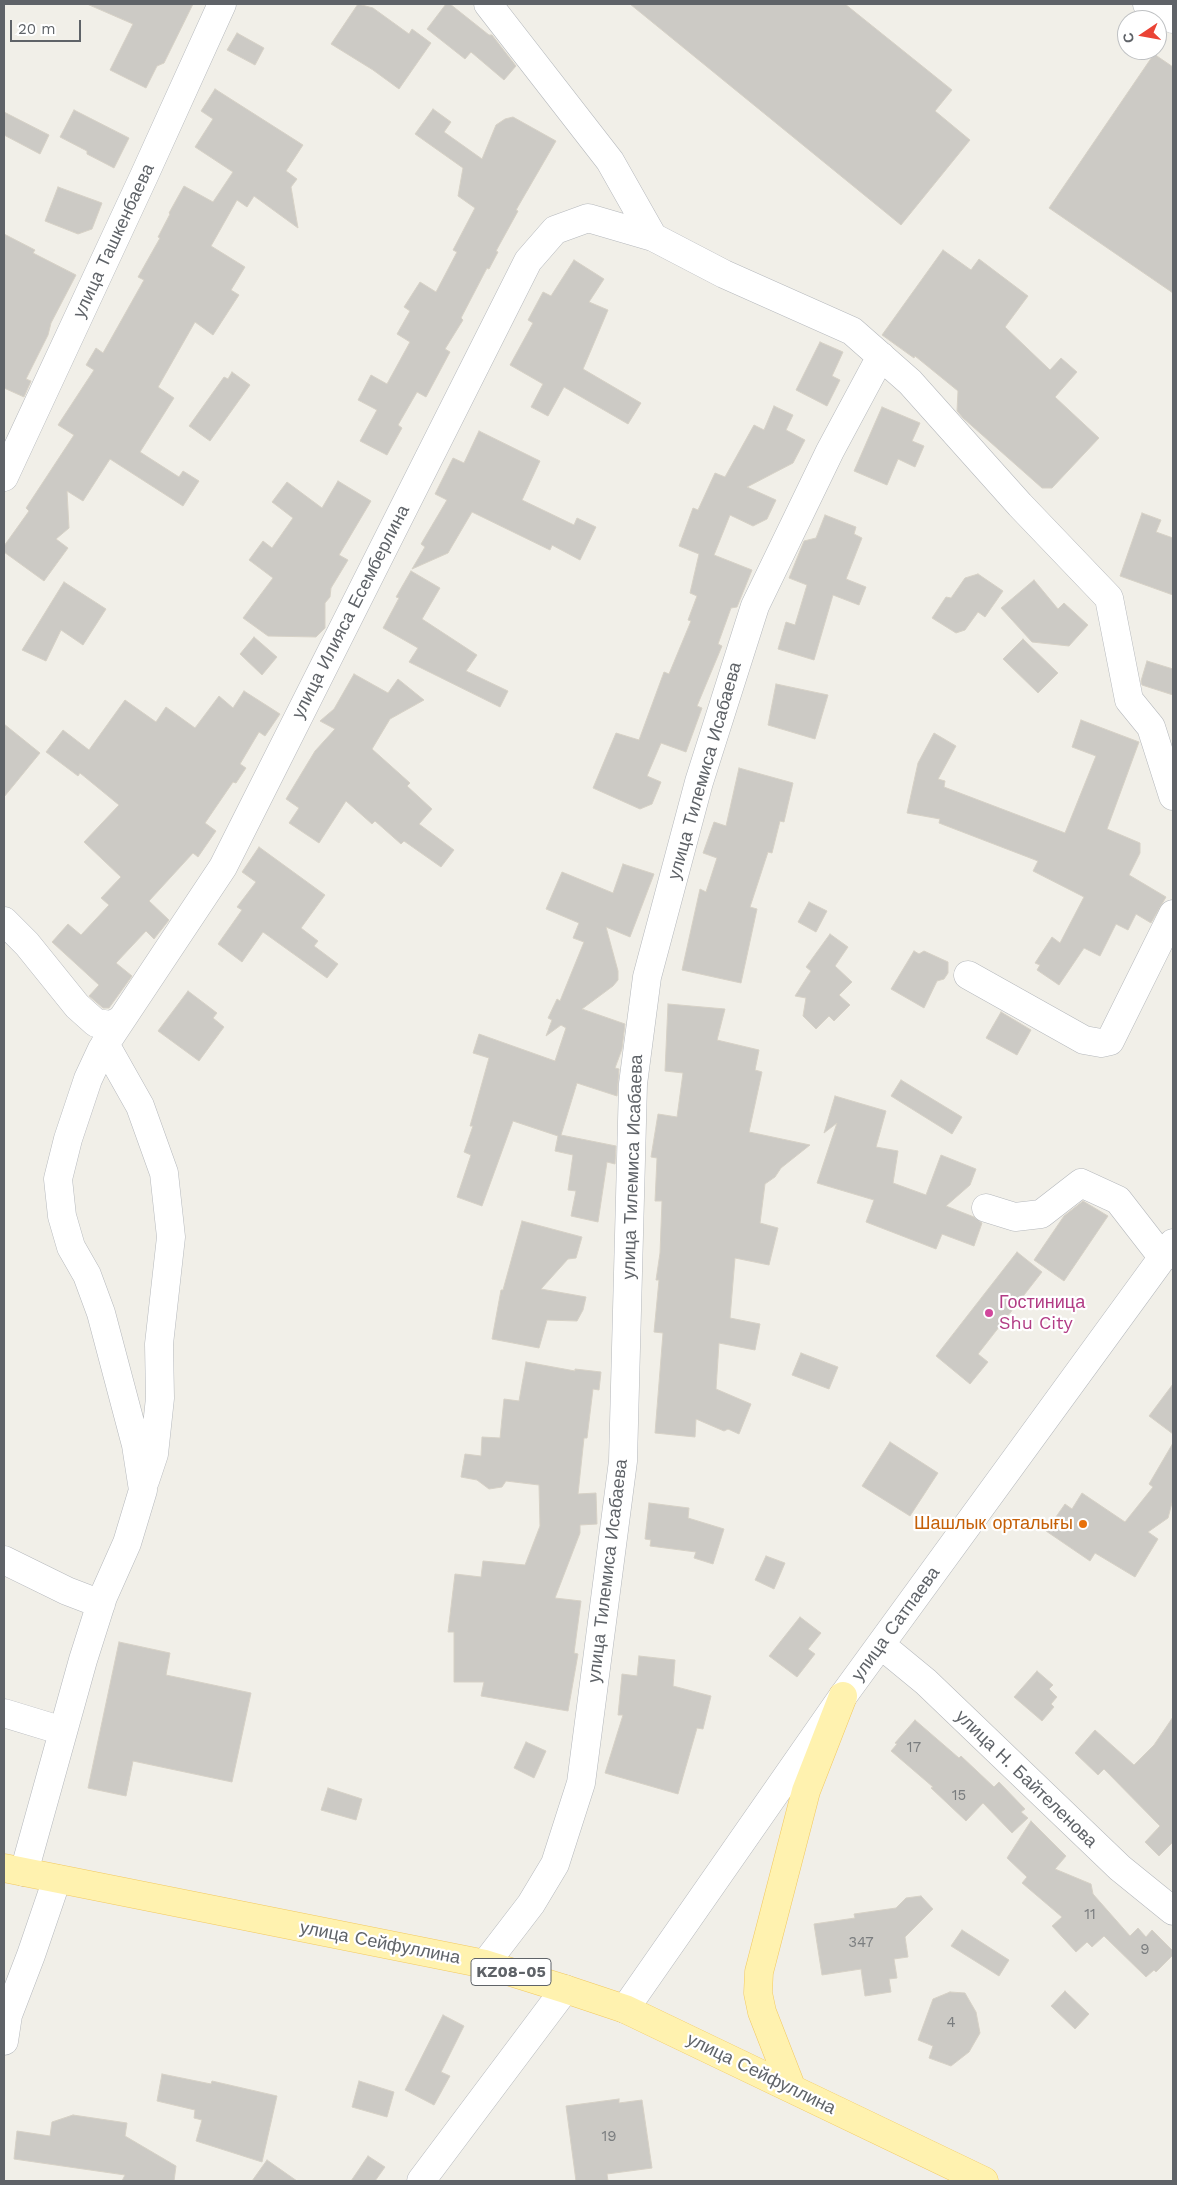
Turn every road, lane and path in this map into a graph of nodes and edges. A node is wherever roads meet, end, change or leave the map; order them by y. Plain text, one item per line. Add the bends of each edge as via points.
1 (222, 4) edge
2 (488, 4) edge
3 (1147, 4) edge
4 (1173, 19) edge
5 (653, 237) junction
6 (881, 356) junction
7 (4, 477) edge
8 (1173, 796) edge
9 (1173, 914) edge
10 (4, 921) edge
11 (968, 975) dead end
12 (121, 1020) junction
13 (105, 1044) junction
14 (986, 1208) dead end
15 (1168, 1251) edge
16 (143, 1490) junction
17 (4, 1560) edge
18 (101, 1604) junction
19 (881, 1645) junction
20 (843, 1696) junction
21 (4, 1713) edge
22 (63, 1732) junction
23 (14, 1870) edge
24 (57, 1879) junction
25 (1173, 1911) edge
26 (485, 1964) junction
27 (564, 1989) junction
28 (625, 2009) junction
29 (4, 2041) edge
30 (792, 2089) junction
31 (421, 2181) edge
32 (984, 2181) edge

1 - 7 street, улица Ташкенбаева
2 - 5 street via 610,161
3 - 4 street
5 - 6 street via 724,274 852,331
5 - 12 street, улица Илияса Есемберлина via 588,218 555,230 528,261 223,867
6 - 8 street via 910,382 1109,598 1129,700 1151,727
6 - 26 street, улица Тилемиса Исабаева via 755,606 699,782 647,977 633,1084 623,1461 581,1784 555,1864 531,1904
9 - 11 street via 1110,1041 1084,1040
10 - 12 street via 96,1024 111,1025
12 - 13 street, улица Илияса Есемберлина
13 - 16 street via 140,1106 164,1173 171,1237 158,1344 160,1398 154,1454
13 - 16 street, улица Илияса Есемберлина via 88,1079 58,1179 62,1216 71,1247 87,1275 101,1313 136,1445
14 - 15 street via 1015,1217 1041,1214 1081,1183 1118,1200
15 - 19 street, улица Сатпаева
16 - 18 street via 127,1543
17 - 18 street
18 - 22 street
19 - 20 street, улица Сатпаева
19 - 25 street, улица Н. Байтеленова via 926,1682 1120,1868
20 - 28 street, улица Сатпаева
20 - 30 main road via 806,1791 759,1972 758,1993 762,2012
21 - 22 street
22 - 23 street
23 - 24 main road, улица Сейфуллина / KZ08-05
24 - 26 main road, улица Сейфуллина / KZ08-05
24 - 29 street via 8,2014
26 - 27 main road, улица Сейфуллина / KZ08-05
27 - 28 main road, улица Сейфуллина / KZ08-05
27 - 31 street
28 - 30 main road, улица Сейфуллина / KZ08-05
30 - 32 main road, улица Сейфуллина / KZ08-05

